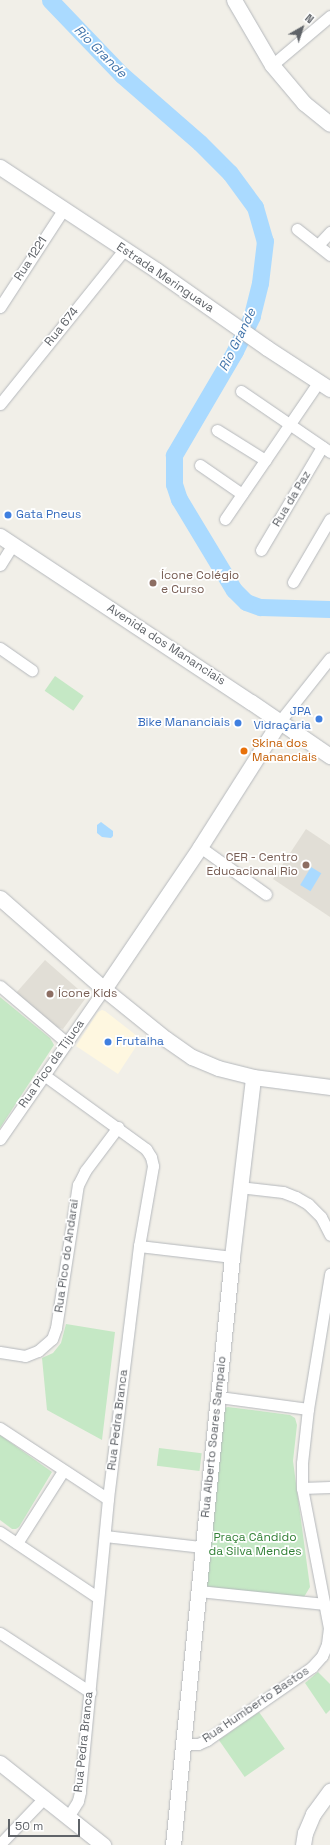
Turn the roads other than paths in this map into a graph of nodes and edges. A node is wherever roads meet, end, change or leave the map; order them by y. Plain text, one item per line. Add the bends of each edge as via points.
1 (234, 0) edge
2 (330, 16) edge
3 (272, 65) junction
4 (328, 118) edge
5 (0, 167) edge
6 (63, 210) junction
7 (297, 229) dead end
8 (330, 232) edge
9 (318, 245) junction
10 (124, 250) junction
11 (330, 255) edge
12 (0, 307) edge
13 (324, 385) edge
14 (241, 392) dead end
15 (0, 404) edge
16 (289, 424) junction
17 (217, 430) dead end
18 (326, 450) edge
19 (265, 460) junction
20 (200, 465) dead end
21 (242, 494) junction
22 (225, 519) dead end
23 (330, 519) edge
24 (0, 536) edge
25 (13, 544) junction
26 (260, 550) dead end
27 (0, 565) edge
28 (293, 582) dead end
29 (0, 648) edge
30 (330, 658) edge
31 (32, 670) dead end
32 (280, 721) junction
33 (330, 756) edge
34 (200, 847) junction
35 (266, 894) dead end
36 (0, 898) edge
37 (0, 986) edge
38 (104, 989) junction
39 (66, 1042) junction
40 (44, 1075) junction
41 (253, 1077) junction
42 (330, 1087) edge
43 (118, 1127) junction
44 (0, 1139) edge
45 (239, 1187) junction
46 (330, 1235) edge
47 (140, 1246) junction
48 (232, 1257) junction
49 (330, 1274) edge
50 (0, 1352) edge
51 (219, 1397) junction
52 (308, 1409) junction
53 (0, 1428) edge
54 (63, 1471) junction
55 (330, 1487) edge
56 (302, 1488) junction
57 (108, 1499) junction
58 (0, 1532) edge
59 (104, 1536) junction
60 (17, 1543) junction
61 (202, 1547) junction
62 (199, 1592) junction
63 (97, 1597) junction
64 (324, 1604) junction
65 (0, 1633) edge
66 (90, 1692) junction
67 (182, 1744) junction
68 (0, 1763) edge
69 (330, 1791) edge
70 (45, 1797) junction
71 (71, 1819) junction
72 (0, 1844) edge
73 (90, 1845) edge
74 (103, 1845) edge
75 (173, 1845) edge
76 (304, 1845) edge

1 - 3 street
2 - 3 street
3 - 4 street via 304,103
5 - 6 street, Estrada Meringuava
6 - 10 street, Estrada Meringuava
6 - 12 street, Rua 1221
7 - 9 street
8 - 9 street
9 - 11 street
10 - 13 street, Estrada Meringuava
10 - 15 street, Rua 674
13 - 16 street
14 - 16 street
16 - 18 street
16 - 19 street
17 - 19 street
18 - 26 street, Rua da Paz
19 - 21 street
20 - 21 street
21 - 22 street
23 - 28 street
24 - 25 street, Avenida dos Mananciais
25 - 27 street
25 - 32 street, Avenida dos Mananciais
29 - 31 street
30 - 32 street
32 - 33 street, Avenida dos Mananciais
32 - 34 street
34 - 35 street
34 - 38 street
36 - 38 street
37 - 39 street
38 - 39 street, Rua Pico da Tijuca
38 - 41 street via 192,1057 218,1068
39 - 40 street, Rua Pico da Tijuca
40 - 43 street, Rua Pedra Branca
40 - 44 street, Rua Pico da Tijuca
41 - 42 street
41 - 45 street, Rua Alberto Soares Sampaio
43 - 47 street, Rua Pedra Branca via 146,1149 153,1166
43 - 50 street, Rua Pico do Andarai via 85,1172 78,1186 56,1328 52,1339 38,1351 25,1356
45 - 46 street via 283,1192 296,1197 308,1204 320,1217
45 - 48 street, Rua Alberto Soares Sampaio
47 - 48 street
47 - 57 street, Rua Pedra Branca
48 - 51 street, Rua Alberto Soares Sampaio
49 - 52 street, Rua Humberto Bastos
51 - 52 street
51 - 61 street, Rua Alberto Soares Sampaio
52 - 56 street, Rua Humberto Bastos
53 - 54 street
54 - 57 street
54 - 60 street
55 - 56 street
56 - 64 street, Rua Humberto Bastos
57 - 59 street, Rua Pedra Branca
58 - 60 street
59 - 61 street
59 - 63 street, Rua Pedra Branca
60 - 63 street
61 - 62 street, Rua Alberto Soares Sampaio
62 - 64 street
62 - 67 street, Rua Alberto Soares Sampaio
63 - 66 street, Rua Pedra Branca
64 - 67 street, Rua Humberto Bastos via 329,1628 327,1644 322,1656 312,1667 207,1740 198,1744
65 - 66 street
66 - 71 street, Rua Pedra Branca via 80,1792
67 - 75 street, Rua Alberto Soares Sampaio
68 - 70 street
69 - 76 street via 313,1814 305,1833
70 - 71 street
70 - 72 street
71 - 73 street
71 - 74 street

